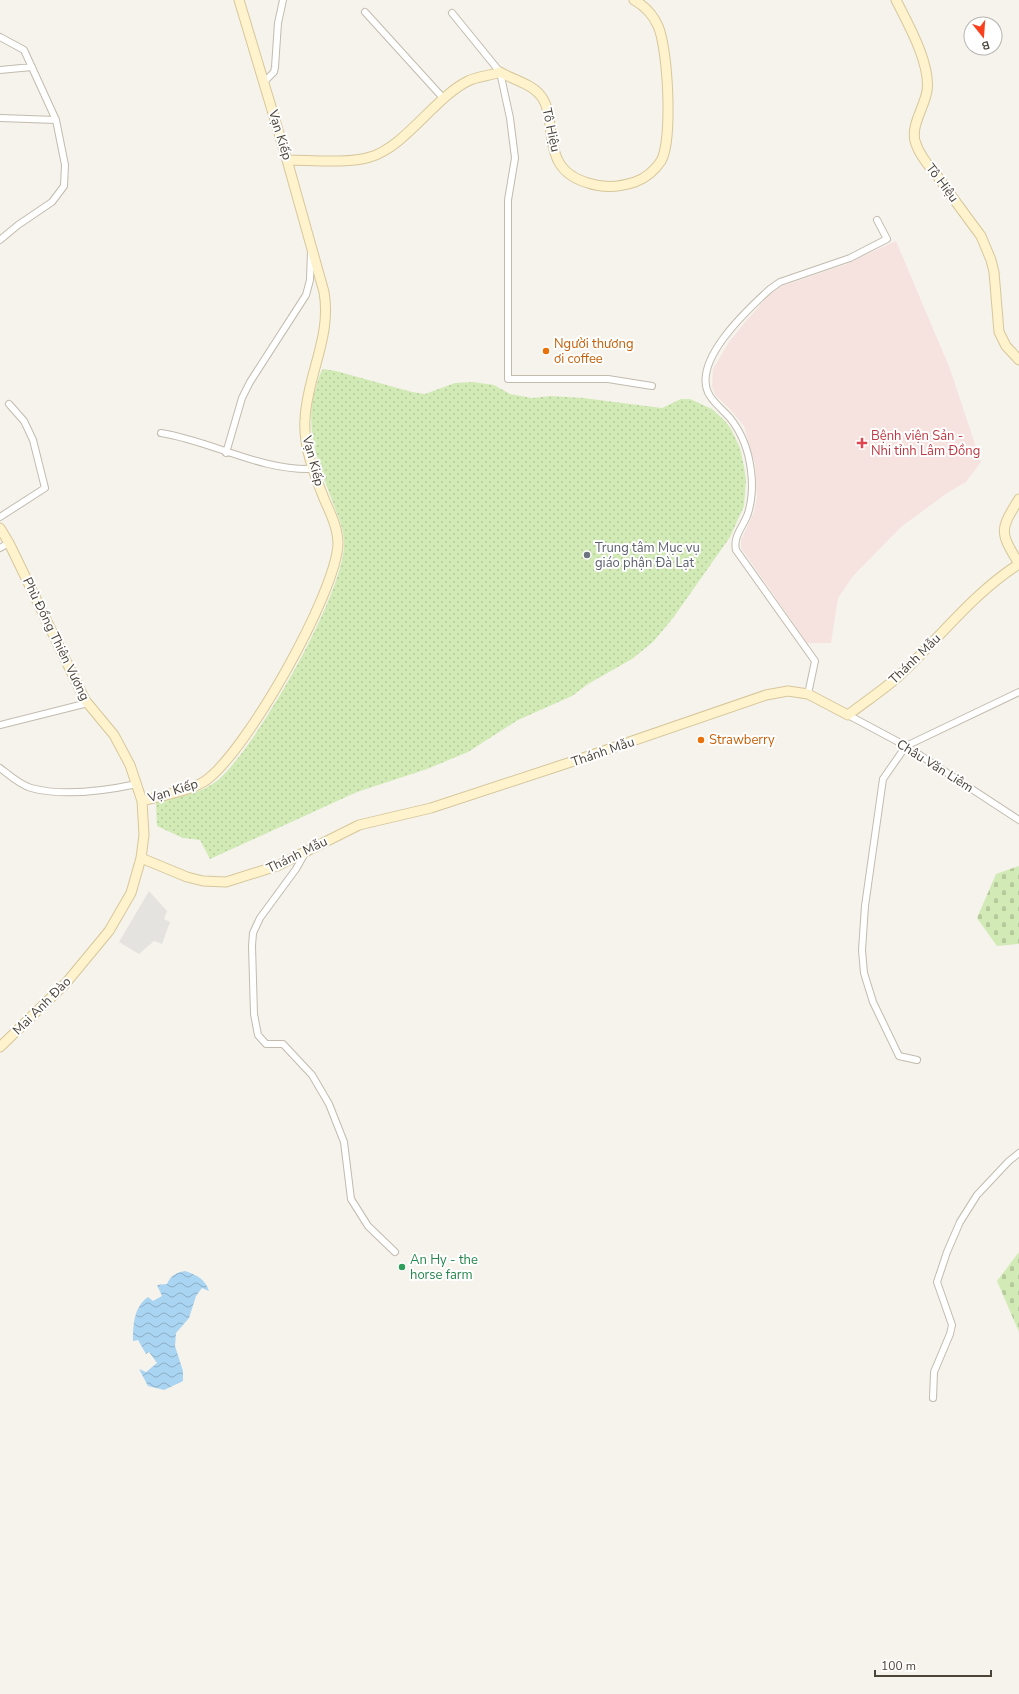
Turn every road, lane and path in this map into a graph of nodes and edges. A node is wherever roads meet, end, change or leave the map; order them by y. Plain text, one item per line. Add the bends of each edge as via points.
1 (239, 0) edge
2 (283, 0) edge
3 (634, 0) edge
4 (896, 0) edge
5 (365, 12) dead end
6 (452, 13) dead end
7 (0, 37) edge
8 (32, 67) junction
9 (0, 70) edge
10 (500, 72) junction
11 (264, 82) junction
12 (444, 99) junction
13 (0, 118) edge
14 (56, 120) junction
15 (287, 160) junction
16 (877, 220) dead end
17 (0, 240) edge
18 (311, 246) junction
19 (1019, 360) edge
20 (652, 386) dead end
21 (9, 404) dead end
22 (161, 433) dead end
23 (226, 453) junction
24 (314, 469) junction
25 (1019, 499) edge
26 (0, 517) edge
27 (0, 528) edge
28 (9, 543) junction
29 (0, 548) edge
30 (1019, 564) edge
31 (1019, 692) edge
32 (808, 694) junction
33 (88, 703) junction
34 (848, 715) junction
35 (0, 725) edge
36 (906, 746) junction
37 (0, 768) edge
38 (137, 784) junction
39 (142, 801) junction
40 (1019, 820) edge
41 (305, 853) junction
42 (141, 858) junction
43 (82, 963) joint
44 (0, 1047) edge
45 (917, 1060) dead end
46 (1019, 1153) edge
47 (395, 1252) dead end
48 (933, 1398) dead end

1 - 11 street, Vạn Kiếp
2 - 11 street via 274,72
3 - 10 street, Tô Hiệu via 653,16 665,52 666,145 661,160 646,176 628,184 608,187 582,182 568,174 557,160 545,101 537,91
4 - 19 street, Tô Hiệu via 926,72 927,92 914,134 916,142 925,162 981,236 987,248 994,272 999,332 1006,346
5 - 12 street
6 - 10 street
7 - 8 street via 24,50
8 - 9 street
8 - 14 street
10 - 12 street via 468,81
10 - 20 street via 510,118 514,158 508,200 508,378 608,379
11 - 15 street, Vạn Kiếp
12 - 15 street via 400,139 374,156 357,160
13 - 14 street
14 - 17 street via 65,165 64,186 52,202
15 - 18 street, Vạn Kiếp
16 - 32 street via 887,240 850,258 780,282 770,289 716,349 709,362 706,379 710,396 739,432 751,471 749,509 735,539 736,550 815,661
18 - 23 street via 310,280 306,295 247,388
18 - 24 street, Vạn Kiếp via 324,292 327,315 305,420 307,446
21 - 26 street via 24,421 33,440 45,488
22 - 23 street via 189,439
23 - 24 street via 264,463
24 - 39 street, Vạn Kiếp via 334,522 338,543 336,562 315,614 272,694 248,732 216,772 196,785
25 - 30 street via 1004,526 1006,541
27 - 28 street, Phù Đổng Thiên Vương
28 - 29 street
28 - 33 street, Phù Đổng Thiên Vương
30 - 34 street, Thánh Mẫu via 997,579 898,676
31 - 36 street
32 - 34 street, Thánh Mẫu
32 - 41 street, Thánh Mẫu via 788,691 766,695 438,805 359,825
33 - 35 street
33 - 38 street, Phù Đổng Thiên Vương via 114,735
34 - 36 street, Châu Văn Liêm
36 - 40 street, Châu Văn Liêm
36 - 45 street via 883,779 865,906 862,950 864,973 873,1002 899,1056
37 - 38 street via 30,788 48,791 90,791
38 - 39 street, Phù Đổng Thiên Vương
39 - 42 street, Phù Đổng Thiên Vương via 144,821
41 - 42 street, Thánh Mẫu via 261,872 226,882 187,877
41 - 47 street via 296,870 260,918 253,933 254,1014 258,1035 266,1044 283,1044 312,1076 329,1104 344,1142 351,1199 368,1226
42 - 43 street, Phù Đổng Thiên Vương via 131,893 109,931
43 - 44 street, Mai Anh Đào via 66,983
46 - 48 street via 977,1195 960,1222 946,1252 937,1282 952,1325 934,1372

